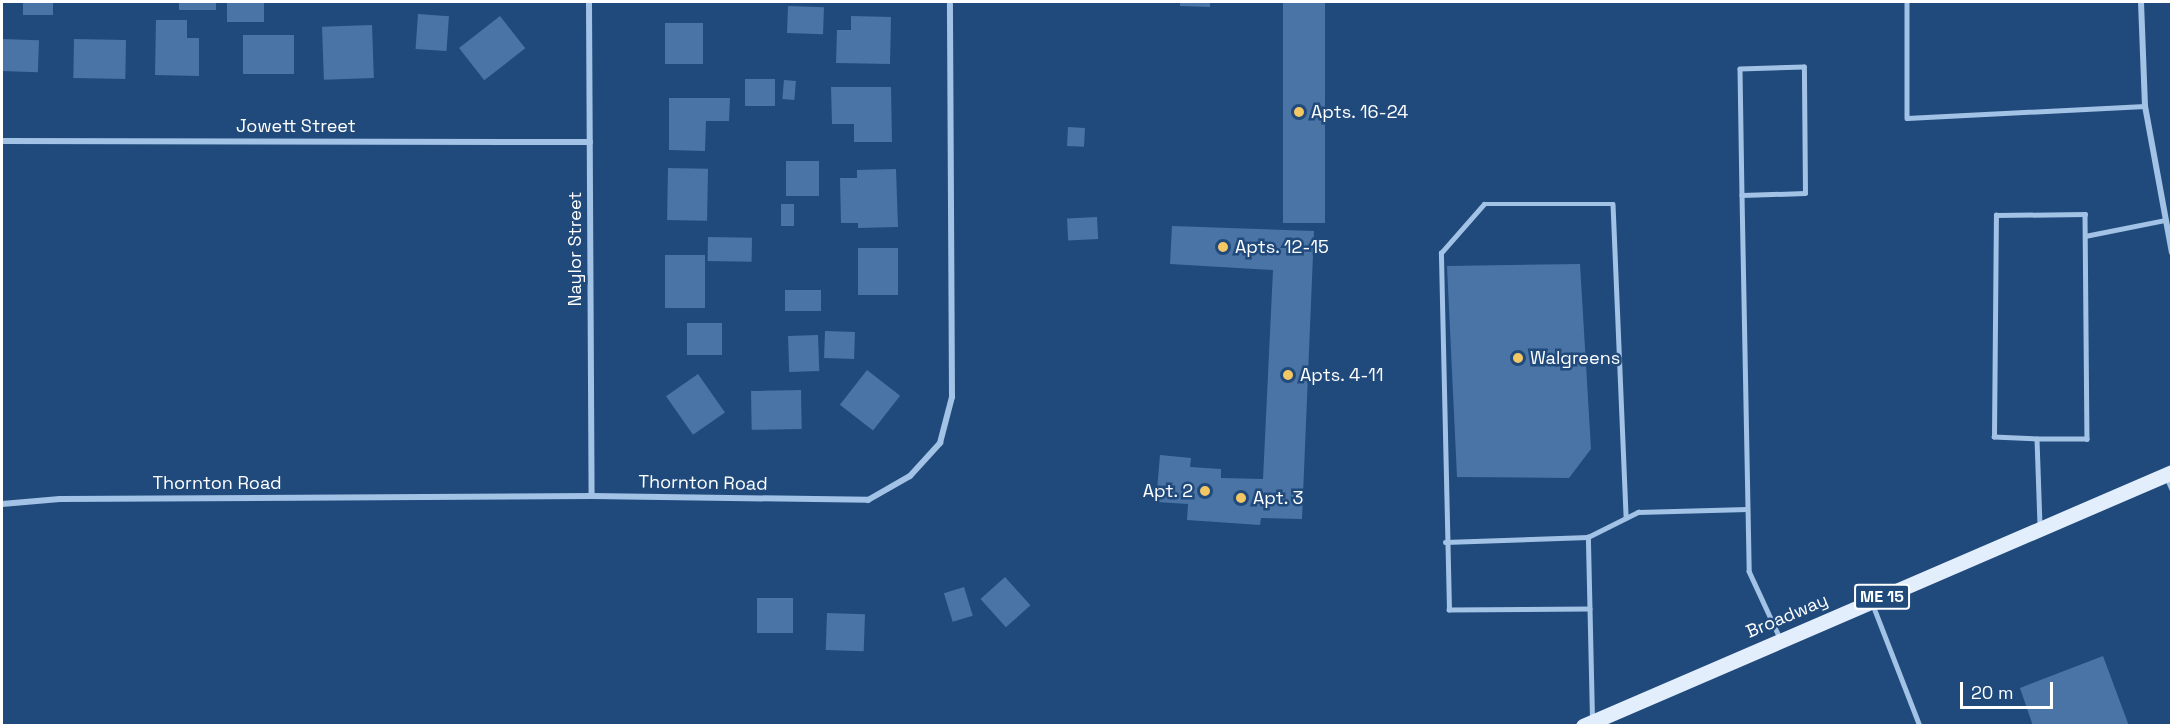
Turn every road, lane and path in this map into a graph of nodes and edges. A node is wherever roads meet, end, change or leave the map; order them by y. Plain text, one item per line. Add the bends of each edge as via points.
1 (590, 2) edge
2 (950, 2) edge
3 (1907, 2) edge
4 (2141, 2) edge
5 (2145, 106) junction
6 (2, 141) edge
7 (590, 142) junction
8 (1742, 195) junction
9 (2165, 220) junction
10 (2085, 236) junction
11 (2172, 254) edge
12 (2037, 439) junction
13 (2169, 473) edge
14 (2172, 489) edge
15 (592, 496) junction
16 (2, 504) edge
17 (1747, 509) junction
18 (1626, 518) junction
19 (2040, 528) junction
20 (1588, 537) junction
21 (1445, 542) junction
22 (1871, 601) junction
23 (1590, 609) junction
24 (1781, 640) junction
25 (1589, 724) edge
26 (1920, 726) edge

1 - 7 street, Naylor Street
2 - 15 street, Thornton Road via 952,397 940,443 910,476 868,500
3 - 5 lane via 1907,118
4 - 5 street
5 - 9 street
6 - 7 street, Jowett Street
7 - 15 street, Naylor Street
8 - 8 lane via 1740,69 1804,67 1805,193
8 - 17 lane
9 - 10 lane
9 - 11 street
10 - 12 lane via 2087,439
10 - 12 lane via 2085,214 1996,215 1994,437
12 - 19 lane
13 - 14 lane
13 - 19 main road, Broadway / ME 15
15 - 16 street, Thornton Road via 60,499
17 - 18 lane via 1638,512
17 - 24 lane via 1749,571
18 - 20 lane
18 - 21 lane via 1613,204 1484,204 1442,254
19 - 22 main road, Broadway / ME 15
20 - 21 lane
20 - 23 lane
21 - 23 lane via 1449,610
22 - 24 main road, Broadway / ME 15
22 - 26 lane
23 - 25 lane
24 - 25 main road, Broadway / ME 15

